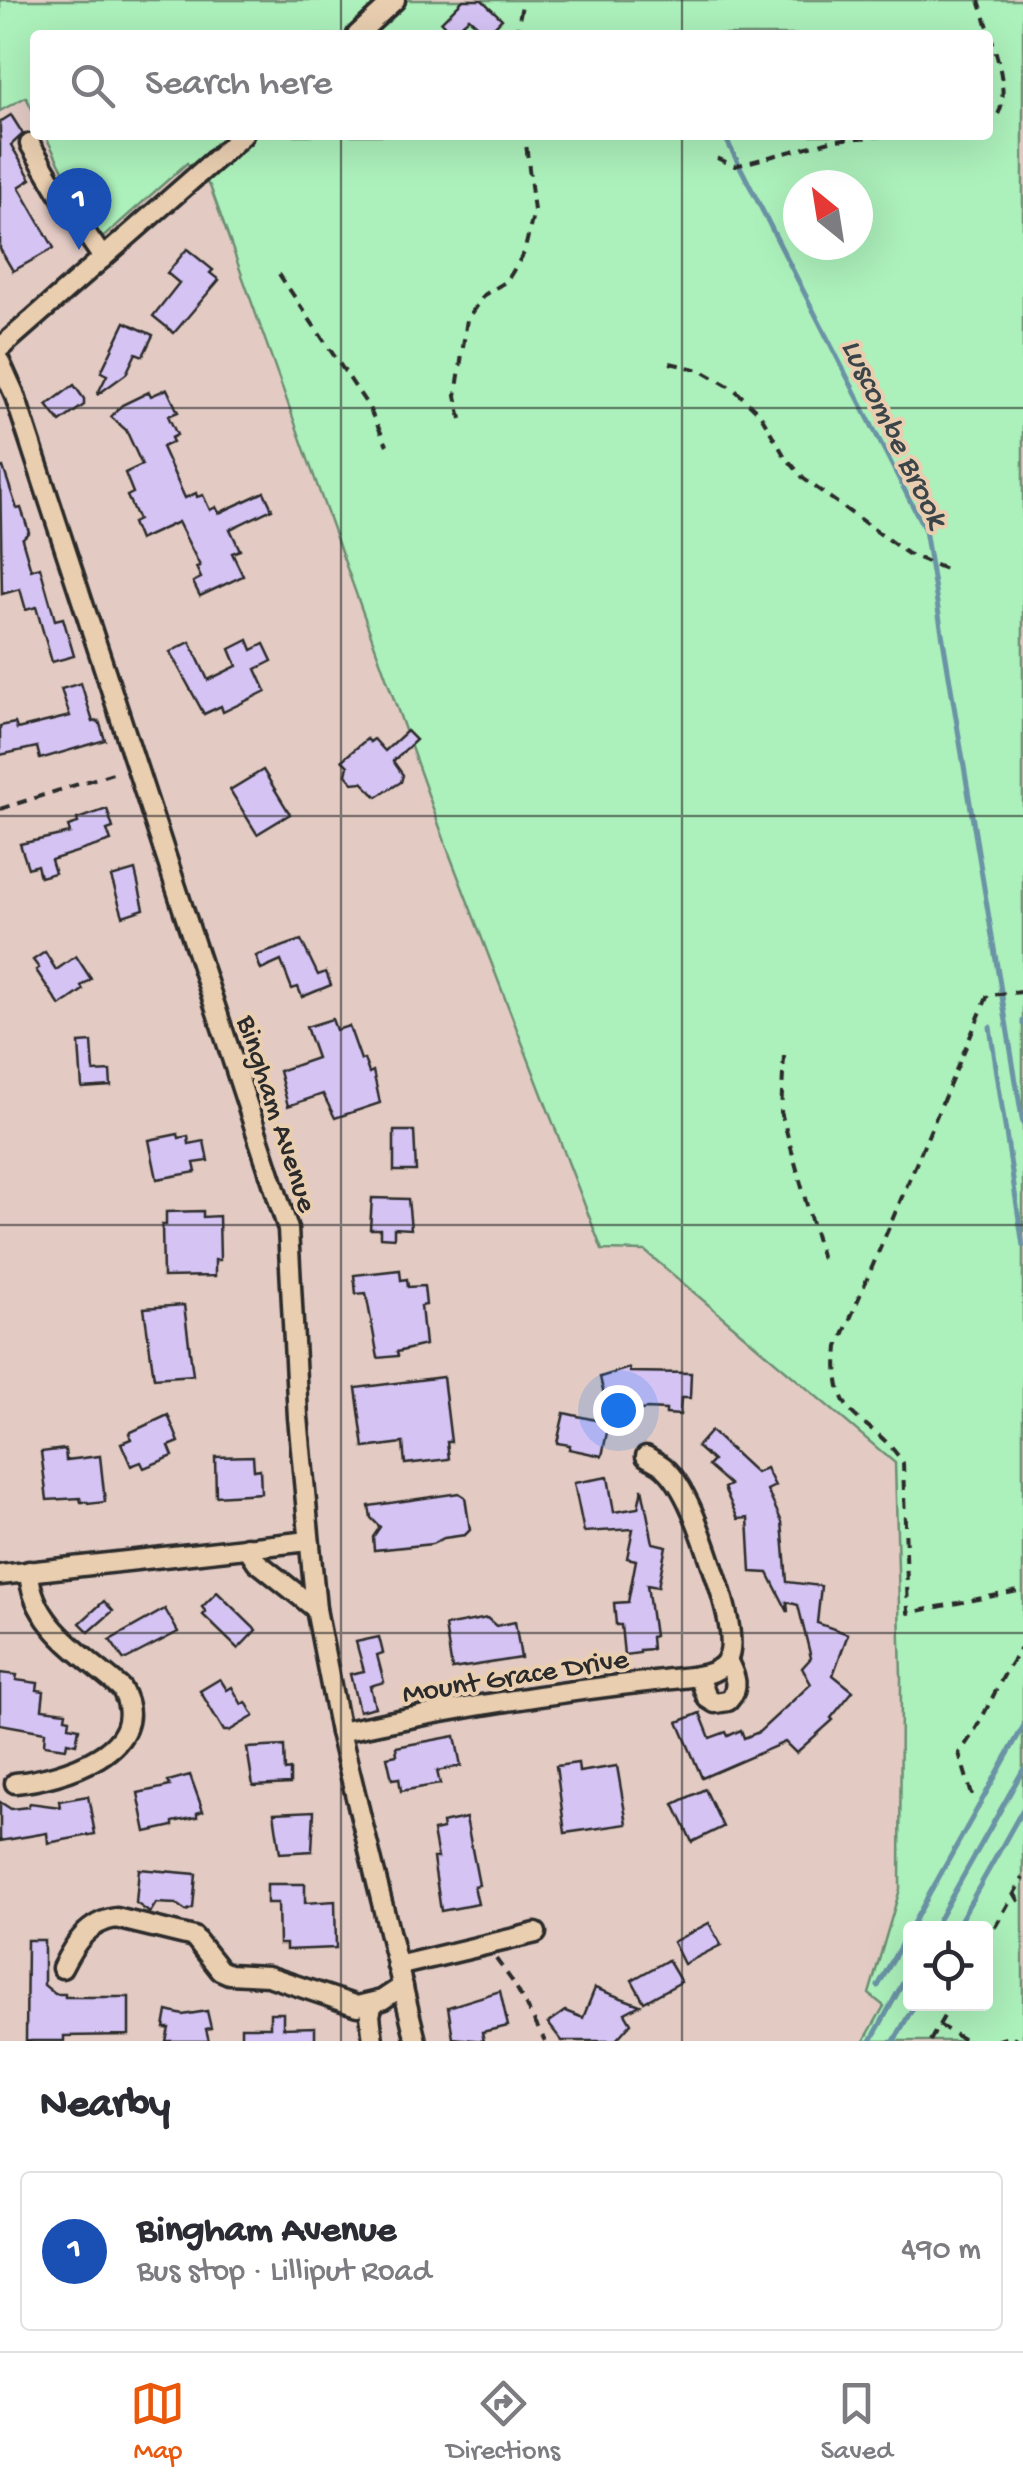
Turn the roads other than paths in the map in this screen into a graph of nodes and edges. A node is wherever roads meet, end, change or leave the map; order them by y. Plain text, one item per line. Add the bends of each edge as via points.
1 (395, 0) edge
2 (363, 30) edge
3 (237, 140) edge
4 (30, 144) dead end
5 (102, 258) junction
6 (0, 348) edge
7 (0, 362) edge
8 (646, 1456) dead end
9 (309, 1541) junction
10 (246, 1547) junction
11 (30, 1571) junction
12 (0, 1574) edge
13 (316, 1609) junction
14 (727, 1660) junction
15 (699, 1676) junction
16 (340, 1732) junction
17 (16, 1783) dead end
18 (536, 1932) dead end
19 (397, 1966) junction
20 (62, 1968) dead end
21 (402, 1986) junction
22 (373, 2004) junction
23 (373, 2041) edge
24 (416, 2041) edge

1 - 2 street
3 - 5 street
4 - 5 street
5 - 6 street
7 - 9 street, Bingham Avenue via 288,1229
8 - 14 street via 677,1484 706,1547 726,1610
9 - 10 street
9 - 13 street, Bingham Avenue
10 - 11 street
10 - 13 street
11 - 12 street
11 - 17 street via 40,1614 121,1688 132,1716 126,1731 93,1760 68,1773
13 - 16 street, Bingham Avenue
14 - 15 street, Mount Grace Drive
14 - 15 street via 736,1682 728,1702 706,1698
15 - 16 street, Mount Grace Drive via 568,1691
16 - 19 street, Bingham Avenue
18 - 19 street
19 - 21 street, Bingham Avenue
20 - 22 street via 85,1933 116,1918 194,1937 229,1974 268,1976 357,2006
21 - 22 street
21 - 24 street, Bingham Avenue
22 - 23 street

